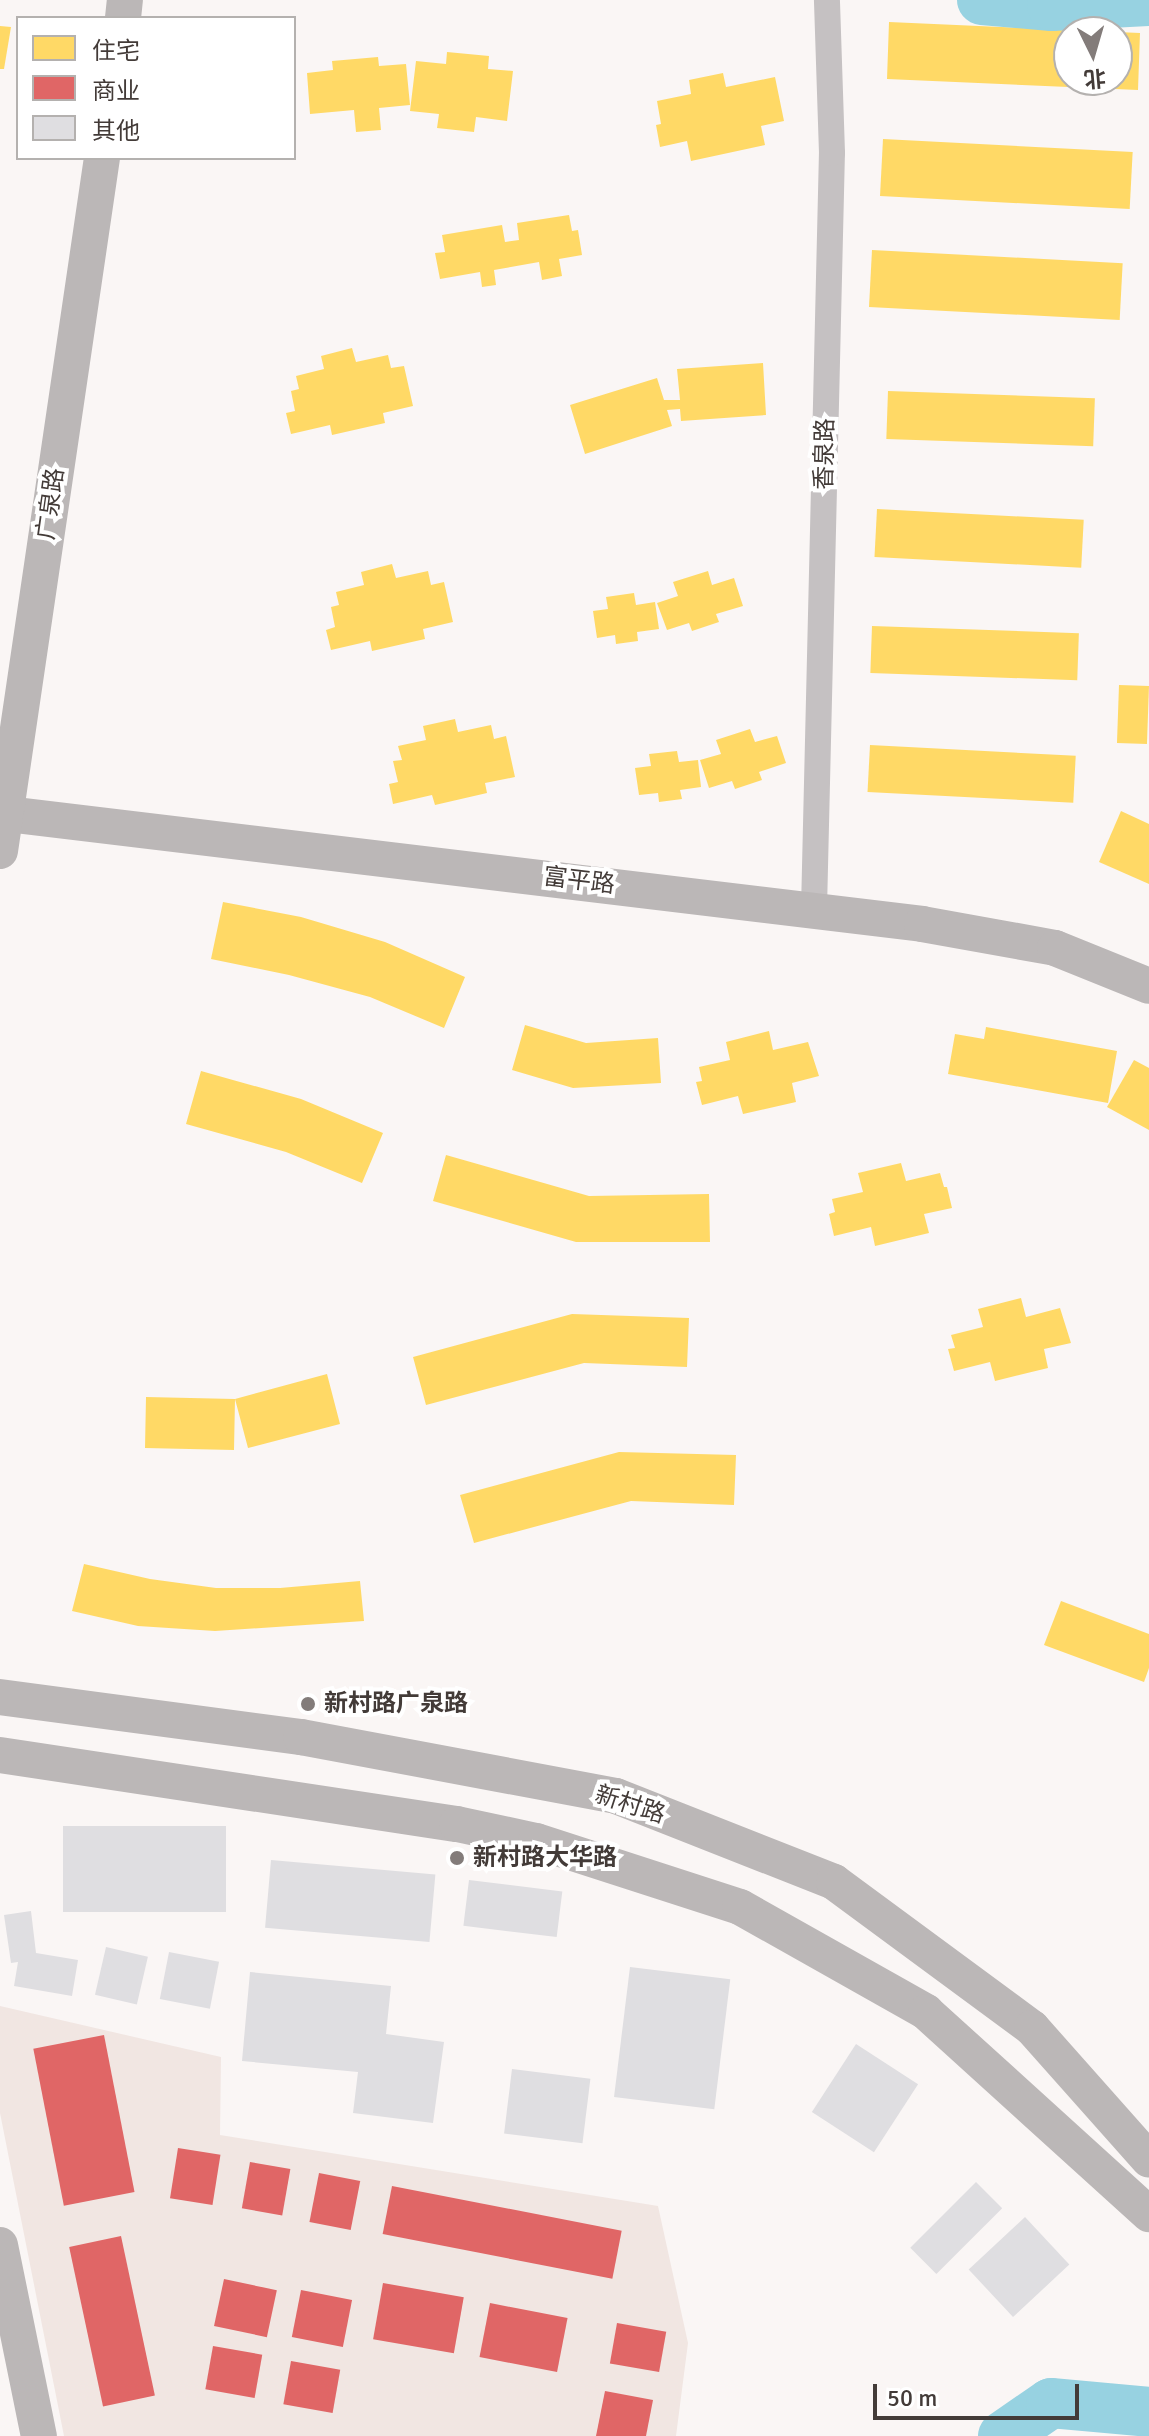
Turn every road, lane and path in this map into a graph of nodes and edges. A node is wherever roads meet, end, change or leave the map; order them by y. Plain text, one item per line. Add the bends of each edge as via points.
1 (827, 0) edge
2 (102, 160) edge
3 (3, 814) edge
4 (0, 851) edge
5 (814, 909) junction
6 (1149, 986) edge
7 (0, 1697) edge
8 (0, 1755) edge
9 (1149, 2160) edge
10 (1149, 2214) edge
11 (0, 2245) edge
12 (39, 2436) edge

1 - 5 street, 香泉路 via 832,153
2 - 3 main road, 广泉路
3 - 4 main road, 广泉路
3 - 5 main road, 富平路
5 - 6 main road, 富平路 via 1055,948
7 - 9 main road, 新村路 via 301,1737 616,1796 834,1882 1032,2028
8 - 10 main road via 457,1824 536,1841 740,1907 926,2012
11 - 12 main road

